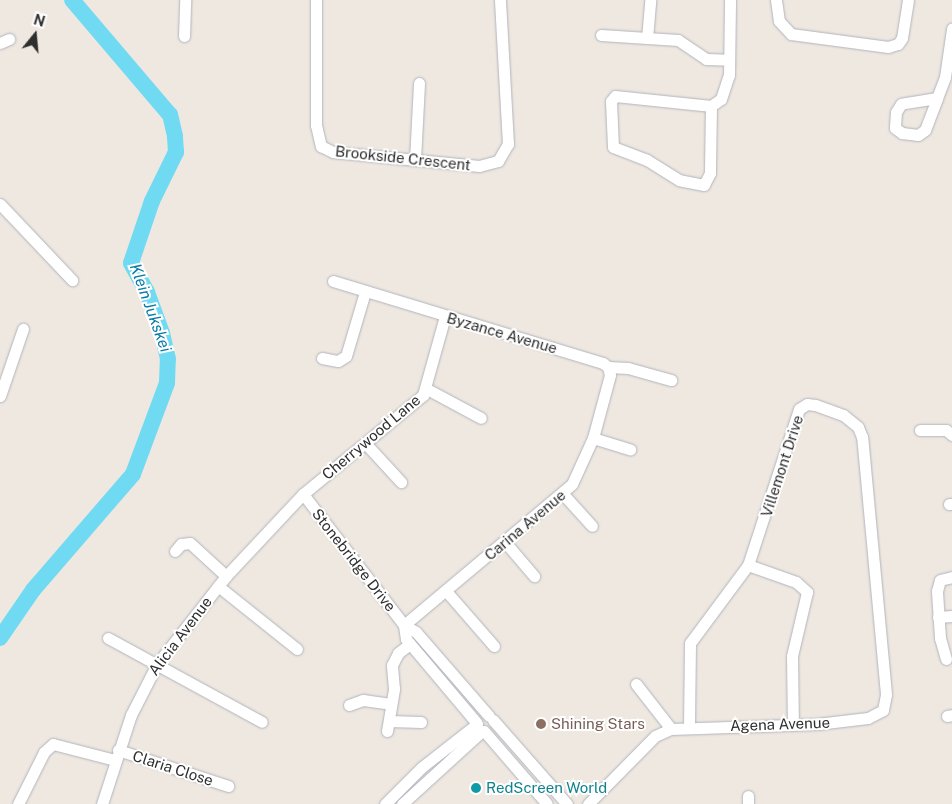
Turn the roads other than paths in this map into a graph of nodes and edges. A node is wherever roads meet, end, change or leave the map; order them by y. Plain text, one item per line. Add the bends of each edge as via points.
1 (185, 0) edge
2 (316, 0) edge
3 (500, 0) edge
4 (650, 0) edge
5 (730, 0) edge
6 (776, 0) edge
7 (908, 0) edge
8 (952, 28) edge
9 (601, 35) dead end
10 (184, 36) dead end
11 (647, 38) junction
12 (729, 60) junction
13 (419, 84) dead end
14 (937, 98) dead end
15 (711, 106) junction
16 (415, 160) junction
17 (0, 204) edge
18 (72, 280) dead end
19 (332, 281) dead end
20 (365, 292) junction
21 (445, 316) junction
22 (23, 329) dead end
23 (322, 358) dead end
24 (608, 367) junction
25 (671, 380) dead end
26 (427, 389) junction
27 (0, 396) edge
28 (481, 418) dead end
29 (920, 430) dead end
30 (952, 435) edge
31 (593, 438) junction
32 (366, 444) junction
33 (630, 449) dead end
34 (401, 482) dead end
35 (303, 494) junction
36 (563, 494) junction
37 (592, 526) dead end
38 (505, 542) junction
39 (175, 551) dead end
40 (748, 565) junction
41 (226, 576) junction
42 (534, 576) dead end
43 (952, 577) edge
44 (218, 586) junction
45 (446, 591) junction
46 (952, 616) edge
47 (938, 617) junction
48 (404, 625) junction
49 (108, 638) dead end
50 (410, 644) junction
51 (494, 646) dead end
52 (297, 648) dead end
53 (946, 659) dead end
54 (156, 664) junction
55 (450, 672) junction
56 (440, 680) junction
57 (636, 684) dead end
58 (391, 704) junction
59 (349, 705) dead end
60 (885, 706) joint
61 (491, 718) junction
62 (262, 722) dead end
63 (421, 722) dead end
64 (793, 725) junction
65 (480, 727) junction
66 (689, 727) junction
67 (671, 729) junction
68 (117, 755) junction
69 (526, 758) junction
70 (422, 767) junction
71 (515, 768) junction
72 (430, 776) junction
73 (228, 786) dead end
74 (18, 804) edge
75 (102, 804) edge
76 (384, 804) edge
77 (402, 804) edge
78 (547, 804) edge
79 (567, 804) edge
80 (588, 804) edge

1 - 10 street
2 - 16 street, Brookside Crescent via 316,125 319,143 333,152
3 - 16 street, Brookside Crescent via 508,124 506,153 498,161 485,166
4 - 11 street
5 - 12 street
6 - 7 street via 779,22 791,34 888,47 898,44 902,38
8 - 14 street via 945,77
9 - 11 street
11 - 12 street via 678,40 706,59
12 - 15 street via 724,94
13 - 16 street
15 - 15 street via 710,173 704,185 680,180 642,157 613,147 612,101 616,96
17 - 18 street
19 - 20 street, Byzance Avenue
20 - 21 street, Byzance Avenue
20 - 23 street via 346,356 338,361
21 - 24 street, Byzance Avenue
21 - 26 street, Cherrywood Lane
22 - 27 street
24 - 25 street, Byzance Avenue via 628,368
24 - 31 street, Carina Avenue via 610,375
26 - 28 street
26 - 32 street, Cherrywood Lane
29 - 30 street via 942,430
31 - 33 street
31 - 36 street, Carina Avenue via 581,471
32 - 34 street
32 - 35 street, Cherrywood Lane
35 - 41 street, Alicia Avenue
35 - 48 street, Stonebridge Drive
36 - 37 street
36 - 38 street, Carina Avenue
38 - 42 street
38 - 45 street, Carina Avenue
39 - 41 street via 184,542 190,543
40 - 60 street, Villemont Drive via 799,409 808,404 815,405 852,421 860,430 863,447
40 - 64 street via 796,582 807,592 792,656
40 - 66 street, Villemont Drive via 690,644
41 - 44 street, Alicia Avenue
43 - 47 street via 943,578 938,583
44 - 52 street
44 - 54 street, Alicia Avenue
45 - 48 street, Carina Avenue
45 - 51 street
46 - 47 street
47 - 53 street
48 - 50 street, Stonebridge Drive
48 - 55 street, Stonebridge Drive via 416,632
49 - 54 street
50 - 56 street, Stonebridge Drive
50 - 58 street via 393,660
54 - 62 street
54 - 68 street, Alicia Avenue
55 - 56 street
55 - 61 street, Stonebridge Drive
56 - 65 street, Stonebridge Drive
57 - 67 street
58 - 59 street via 363,700
58 - 63 street via 388,726
60 - 64 street, Agena Avenue via 868,718
61 - 65 street via 482,715
61 - 69 street, Stonebridge Drive
64 - 66 street, Agena Avenue
65 - 70 street
65 - 71 street, Stonebridge Drive
65 - 72 street
66 - 67 street, Agena Avenue
67 - 80 street, Agena Avenue via 655,736
68 - 73 street, Claria Close
68 - 74 street, Claria Close via 52,744 44,752
68 - 75 street, Alicia Avenue
69 - 71 street
69 - 79 street, Stonebridge Drive
70 - 72 street
70 - 76 street
71 - 78 street, Stonebridge Drive
72 - 77 street

